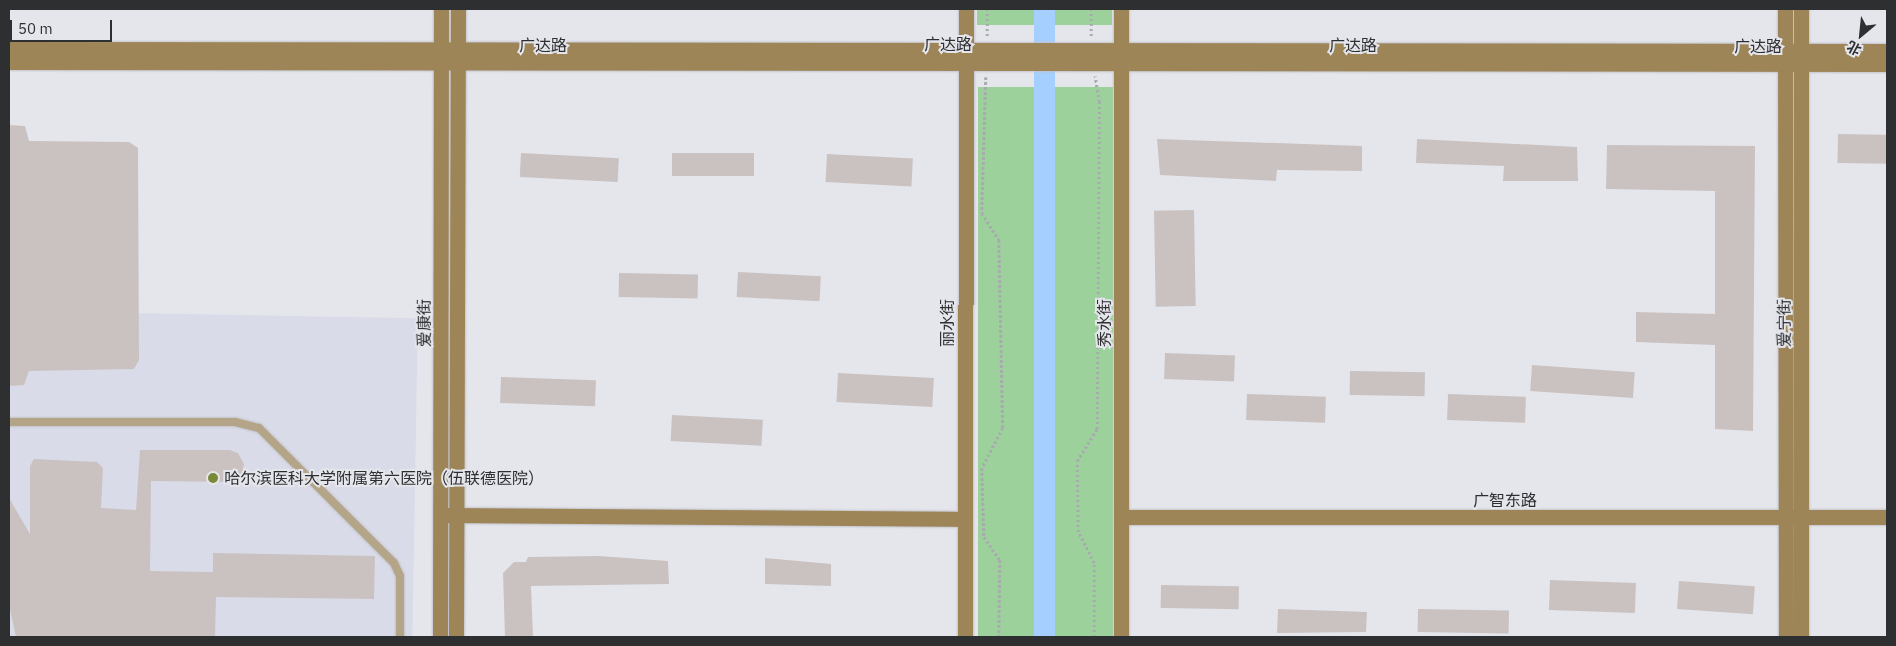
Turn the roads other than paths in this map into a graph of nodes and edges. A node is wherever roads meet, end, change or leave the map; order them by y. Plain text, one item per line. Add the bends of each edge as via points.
1 (441, 9) edge
2 (458, 9) edge
3 (966, 9) edge
4 (1121, 9) edge
5 (1785, 9) edge
6 (1801, 9) edge
7 (9, 49) edge
8 (1887, 51) edge
9 (966, 55) junction
10 (1121, 55) junction
11 (441, 56) junction
12 (458, 56) junction
13 (1793, 58) junction
14 (9, 62) edge
15 (1887, 64) edge
16 (9, 422) edge
17 (449, 515) junction
18 (1122, 516) junction
19 (1793, 517) junction
20 (1887, 517) edge
21 (963, 519) junction
22 (400, 637) edge
23 (440, 637) edge
24 (456, 637) edge
25 (965, 637) edge
26 (1121, 637) edge
27 (1786, 637) edge
28 (1801, 637) edge

1 - 11 main road, 爱康街
2 - 12 main road, 爱康街
3 - 9 main road, 丽水街
4 - 10 main road, 秀水街
5 - 13 main road, 爱宁街
6 - 13 main road, 爱宁街
7 - 11 main road, 广达路
8 - 13 main road, 广达路
9 - 10 main road, 广达路
9 - 12 main road, 广达路
9 - 21 main road, 丽水街
10 - 13 main road, 广达路
10 - 18 main road, 秀水街
11 - 12 main road, 广达路
11 - 14 main road, 广达路
11 - 17 main road, 爱康街
12 - 17 main road, 爱康街
13 - 15 main road, 广达路
13 - 19 main road, 爱宁街
16 - 22 lane via 235,422 259,428 394,563 400,576
17 - 21 main road
17 - 23 main road, 爱康街
17 - 24 main road, 爱康街
18 - 19 main road, 广智东路
18 - 26 main road, 秀水街
19 - 20 main road, 广智东路
19 - 27 main road, 爱宁街
19 - 28 main road, 爱宁街
21 - 25 main road, 丽水街

